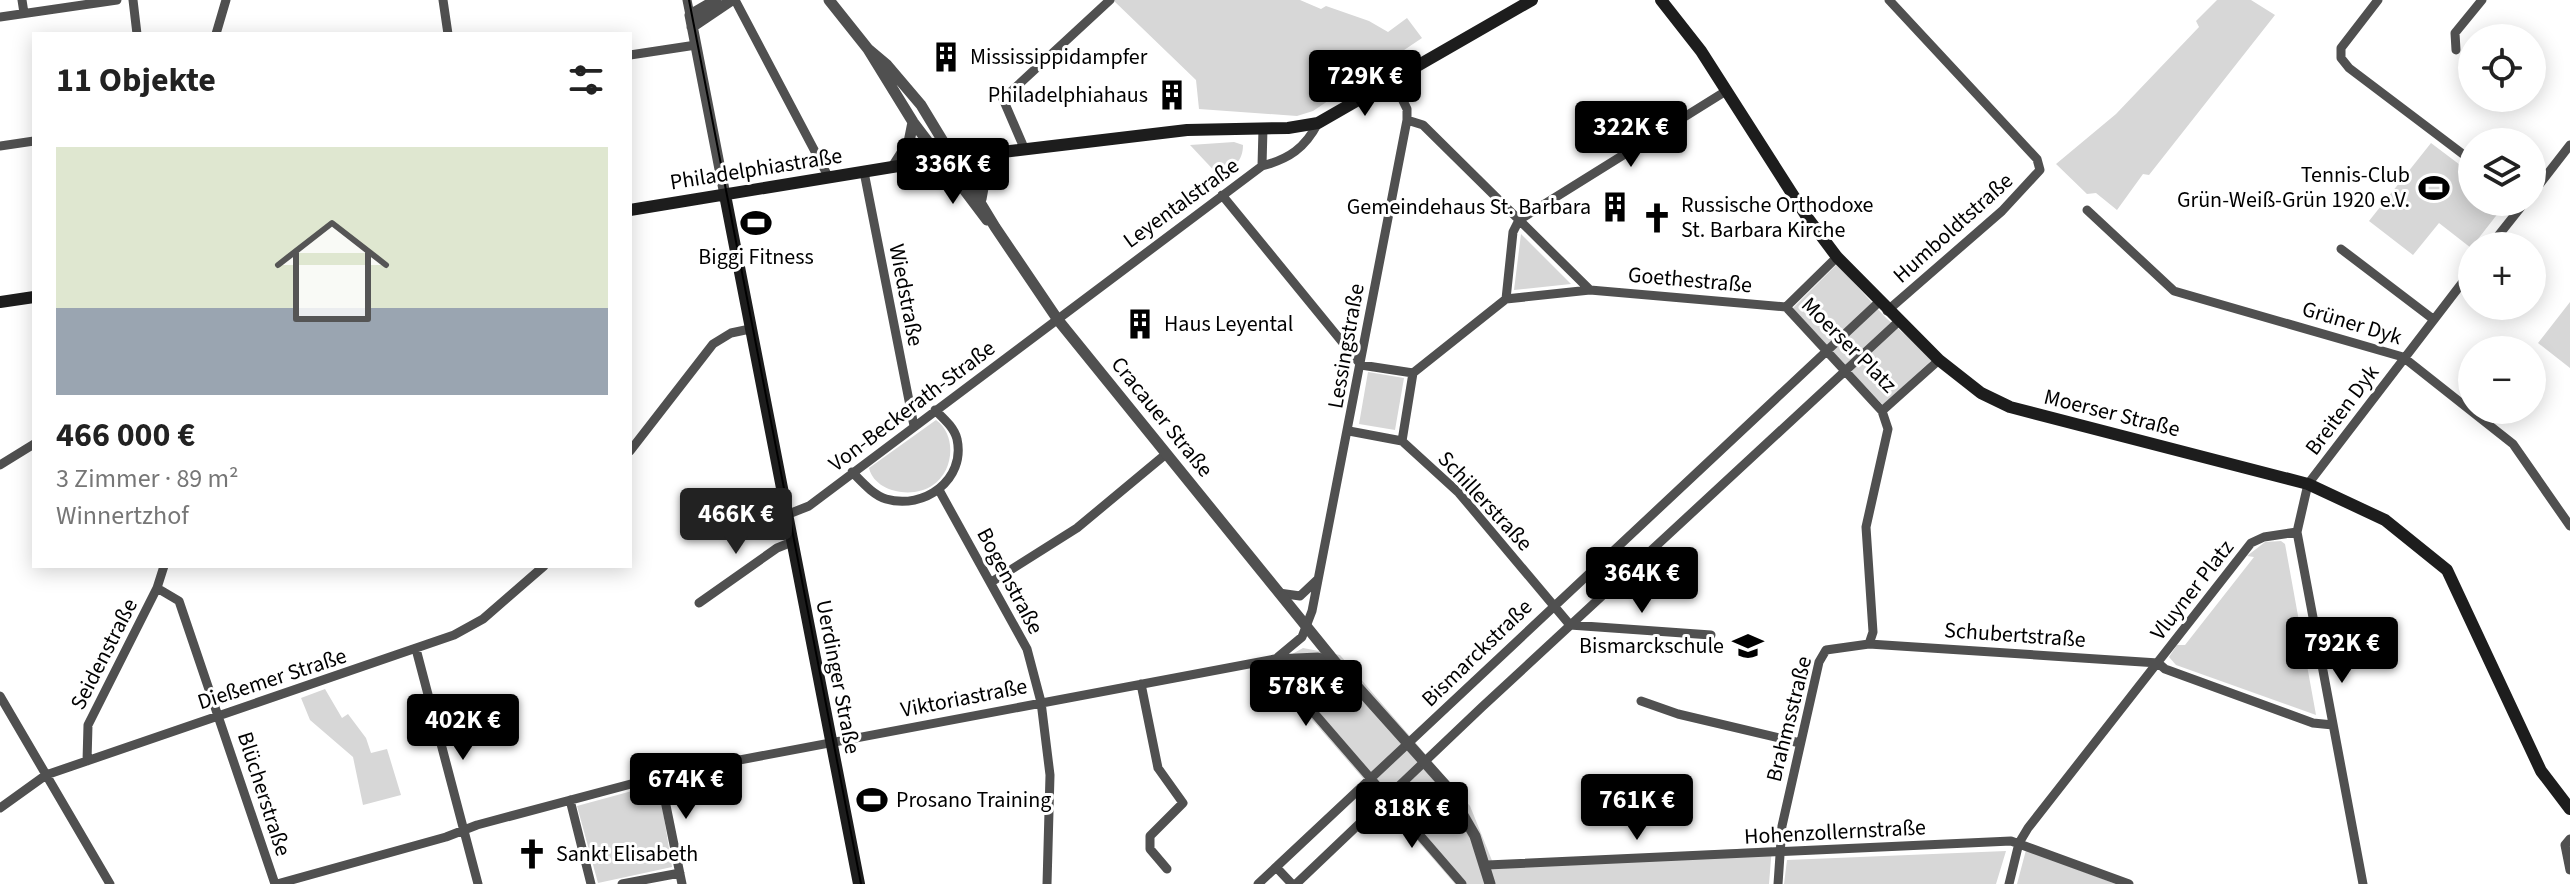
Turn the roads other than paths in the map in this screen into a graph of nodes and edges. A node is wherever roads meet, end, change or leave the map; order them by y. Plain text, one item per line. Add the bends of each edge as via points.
1 (22, 0) edge
2 (117, 0) edge
3 (133, 0) edge
4 (226, 0) edge
5 (443, 0) edge
6 (687, 0) edge
7 (716, 0) edge
8 (734, 0) edge
9 (829, 0) edge
10 (1532, 0) edge
11 (1661, 0) edge
12 (1889, 0) edge
13 (2378, 0) edge
14 (2482, 0) edge
15 (1105, 2) edge
16 (24, 13) junction
17 (0, 17) edge
18 (691, 21) junction
19 (137, 32) edge
20 (217, 32) edge
21 (448, 32) edge
22 (696, 45) junction
23 (868, 49) junction
24 (2456, 50) dead end
25 (632, 55) edge
26 (1392, 78) junction
27 (1726, 91) junction
28 (1407, 120) junction
29 (913, 122) junction
30 (1318, 123) junction
31 (1263, 128) junction
32 (32, 141) edge
33 (2570, 145) edge
34 (0, 146) edge
35 (1025, 150) junction
36 (2458, 150) edge
37 (1001, 153) junction
38 (955, 158) junction
39 (940, 160) junction
40 (1262, 166) junction
41 (893, 167) junction
42 (864, 172) junction
43 (2546, 176) edge
44 (829, 178) junction
45 (725, 195) junction
46 (1222, 195) junction
47 (981, 199) junction
48 (632, 210) edge
49 (2087, 210) dead end
50 (2514, 216) edge
51 (1519, 220) junction
52 (995, 227) junction
53 (2501, 232) edge
54 (2341, 249) dead end
55 (1837, 257) junction
56 (2458, 288) edge
57 (1590, 290) junction
58 (32, 297) edge
59 (1506, 299) junction
60 (0, 302) edge
61 (1883, 306) junction
62 (1786, 307) junction
63 (2433, 319) junction
64 (1058, 320) junction
65 (1898, 322) junction
66 (750, 329) junction
67 (1825, 351) junction
68 (2403, 357) junction
69 (1939, 360) junction
70 (1361, 365) junction
71 (1843, 371) junction
72 (1413, 373) junction
73 (935, 410) junction
74 (1882, 411) junction
75 (914, 426) junction
76 (1349, 431) junction
77 (1402, 441) junction
78 (32, 445) edge
79 (632, 448) edge
80 (1166, 454) junction
81 (0, 465) edge
82 (852, 472) junction
83 (2308, 484) junction
84 (939, 490) junction
85 (786, 515) junction
86 (2570, 526) edge
87 (2297, 532) junction
88 (792, 542) junction
89 (163, 568) edge
90 (535, 571) edge
91 (1319, 577) junction
92 (993, 581) junction
93 (157, 588) junction
94 (1279, 593) junction
95 (699, 603) dead end
96 (1552, 606) junction
97 (1570, 625) junction
98 (1307, 626) junction
99 (1711, 635) dead end
100 (1869, 644) junction
101 (416, 649) junction
102 (1275, 659) junction
103 (1336, 663) junction
104 (2158, 663) junction
105 (1141, 684) junction
106 (0, 696) edge
107 (1641, 701) dead end
108 (1041, 702) junction
109 (219, 714) junction
110 (2333, 725) junction
111 (831, 743) junction
112 (1800, 743) junction
113 (1407, 745) junction
114 (87, 761) junction
115 (1424, 761) junction
116 (46, 775) junction
117 (660, 776) junction
118 (1372, 778) junction
119 (1387, 796) junction
120 (570, 800) junction
121 (0, 808) edge
122 (2570, 809) edge
123 (464, 830) junction
124 (2570, 839) edge
125 (2019, 843) junction
126 (1782, 853) junction
127 (1487, 865) junction
128 (1276, 867) junction
129 (1167, 869) dead end
130 (2570, 870) edge
131 (680, 873) junction
132 (110, 884) edge
133 (276, 884) edge
134 (478, 884) edge
135 (591, 884) edge
136 (622, 884) edge
137 (682, 884) edge
138 (859, 884) edge
139 (1047, 884) edge
140 (1258, 884) edge
141 (1294, 884) edge
142 (1462, 884) edge
143 (1490, 884) edge
144 (1778, 884) edge
145 (2009, 884) edge
146 (2129, 884) edge
147 (2363, 884) edge

1 - 16 street
2 - 16 street
3 - 19 street
4 - 20 street
5 - 21 street
6 - 18 street
7 - 18 street
8 - 18 street
8 - 44 street
9 - 23 street
10 - 26 main road, Leyentalstraße
11 - 27 main road, Moerser Straße
12 - 61 street, Humboldtstraße via 2037,159 2040,170 2002,211
13 - 36 street via 2341,48 2341,58
14 - 24 street via 2455,33
15 - 35 street via 1003,99
16 - 17 street
18 - 22 street
22 - 25 street
22 - 45 street
23 - 29 street, Cracauer Straße
23 - 38 street, Cracauer Straße via 900,79
26 - 28 street
26 - 30 main road, Leyentalstraße
27 - 51 street
27 - 55 main road, Moerser Straße
28 - 51 street via 1423,125
28 - 70 street, Lessingstraße
29 - 39 street, Cracauer Straße
29 - 41 street via 909,142
30 - 31 main road, Philadelphiastraße
30 - 40 street, Leyentalstraße via 1307,143
31 - 35 main road, Philadelphiastraße via 1187,130
31 - 40 street
32 - 34 street
33 - 43 street
35 - 37 main road, Philadelphiastraße
37 - 38 main road, Philadelphiastraße
37 - 47 street via 985,177
38 - 39 main road, Philadelphiastraße
38 - 47 street, Cracauer Straße
39 - 41 main road, Philadelphiastraße
39 - 52 street, Cracauer Straße
40 - 46 street, Leyentalstraße
41 - 42 main road, Philadelphiastraße
42 - 44 main road, Philadelphiastraße
42 - 75 street, Wiedstraße
44 - 45 main road, Philadelphiastraße
45 - 48 main road, Philadelphiastraße
45 - 66 main road, Uerdinger Straße
46 - 64 street, Leyentalstraße
46 - 70 street
47 - 52 street, Cracauer Straße
49 - 68 street, Grüner Dyk via 2174,291
50 - 53 street
51 - 57 street
51 - 59 street
52 - 64 street, Cracauer Straße
54 - 63 street
55 - 61 main road, Moerser Straße
55 - 62 street, Moerser Platz
56 - 63 street, Breiten Dyk
57 - 59 street, Goethestraße
57 - 62 street, Goethestraße
58 - 60 main road
59 - 72 street
61 - 65 main road, Moerser Straße
61 - 67 street, Bismarckstraße
62 - 67 street, Moerser Platz
63 - 68 street, Breiten Dyk
64 - 73 street, Von-Beckerath-Straße
64 - 80 street, Cracauer Straße
65 - 69 main road, Moerser Straße
65 - 71 street, Bismarckstraße
66 - 79 street via 713,344
66 - 85 main road, Uerdinger Straße
67 - 71 street, Moerser Platz
67 - 96 street, Bismarckstraße
68 - 83 street, Breiten Dyk
68 - 86 street, Grüner Dyk via 2513,444
69 - 74 street, Moerser Platz
69 - 83 main road, Moerser Straße via 1981,393 2010,407
70 - 72 street
70 - 76 street, Lessingstraße
71 - 74 street, Moerser Platz
71 - 97 street, Bismarckstraße
72 - 77 street
73 - 75 street, Von-Beckerath-Straße
73 - 84 street via 957,438 958,459
74 - 100 street via 1888,429 1866,527 1873,632
75 - 82 street, Von-Beckerath-Straße
76 - 77 street
76 - 91 street, Lessingstraße
77 - 96 street, Schillerstraße via 1459,493
78 - 81 street
80 - 92 street via 1077,528
80 - 94 street, Cracauer Straße
82 - 84 street via 885,499 918,500
82 - 85 street, Von-Beckerath-Straße via 809,506
83 - 87 street
83 - 122 main road, Moerser Straße via 2385,520 2447,570 2541,771
84 - 92 street, Bogenstraße
85 - 88 main road, Uerdinger Straße
87 - 104 street, Vluyner Platz via 2251,543
87 - 110 street
88 - 95 street
88 - 111 main road, Uerdinger Straße
89 - 93 street, Seidenstraße
90 - 101 street, Dießemer Straße via 483,619
91 - 94 street via 1300,596
91 - 98 street, Lessingstraße
92 - 108 street, Bogenstraße via 1027,649
93 - 109 street, Blücherstraße via 179,601
93 - 114 street, Seidenstraße via 88,725
94 - 98 street, Cracauer Straße
96 - 97 street, Schillerstraße
96 - 113 street, Bismarckstraße
97 - 99 street
97 - 115 street, Bismarckstraße
98 - 102 street via 1292,648
98 - 103 street, Cracauer Straße
100 - 104 street, Schubertstraße
100 - 112 street, Brahmsstraße via 1826,650
101 - 109 street, Dießemer Straße
101 - 123 street
102 - 103 street, Viktoriastraße via 1318,657
102 - 105 street, Viktoriastraße
102 - 118 street via 1282,676
103 - 113 street, Cracauer Straße
104 - 110 street, Vluyner Platz via 2284,712
104 - 125 street
105 - 108 street, Viktoriastraße
105 - 129 street via 1158,768 1183,803 1150,836 1150,849
106 - 116 street
107 - 112 street
108 - 111 street, Viktoriastraße
108 - 139 street, Bogenstraße via 1050,775
109 - 114 street, Dießemer Straße
109 - 133 street, Blücherstraße
110 - 147 street
111 - 117 street, Viktoriastraße
111 - 138 main road, Uerdinger Straße
112 - 126 street, Brahmsstraße via 1782,826
113 - 115 street, Cracauer Straße
113 - 118 street, Bismarckstraße
114 - 116 street, Dießemer Straße
115 - 119 street, Bismarckstraße
115 - 127 street, Cracauer Straße via 1462,811
116 - 121 street, Dießemer Straße
116 - 132 street
117 - 120 street, Viktoriastraße
117 - 131 street
118 - 119 street
118 - 128 street, Bismarckstraße
119 - 141 street, Bismarckstraße
119 - 142 street
120 - 123 street, Viktoriastraße
120 - 135 street
123 - 133 street
123 - 134 street
124 - 130 street via 2565,845
125 - 126 street, Hohenzollernstraße
125 - 145 street
125 - 146 street, Hohenzollernstraße
126 - 127 street, Hohenzollernstraße
126 - 144 street, Brahmsstraße
127 - 143 street, Cracauer Straße
128 - 140 street, Bismarckstraße
128 - 141 street, Bismarckstraße
131 - 136 street
131 - 137 street

